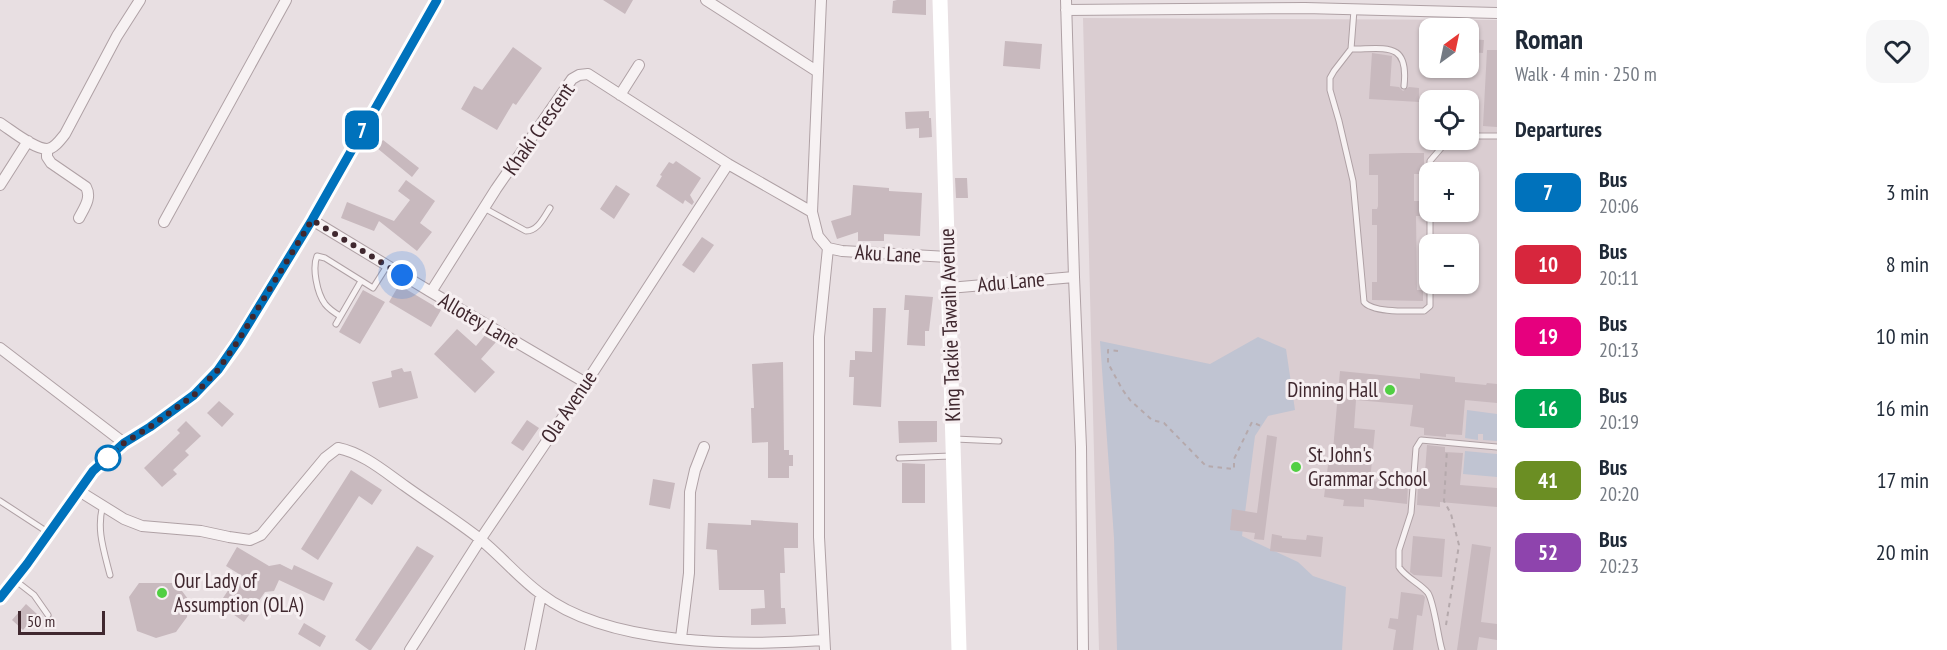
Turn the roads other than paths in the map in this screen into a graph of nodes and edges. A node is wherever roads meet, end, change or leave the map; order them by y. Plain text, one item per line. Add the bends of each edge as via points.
1 (140, 0) edge
2 (286, 0) edge
3 (437, 0) edge
4 (706, 0) edge
5 (821, 0) edge
6 (940, 0) edge
7 (1434, 0) edge
8 (1188, 4) edge
9 (1306, 4) edge
10 (1066, 5) edge
11 (1354, 9) junction
12 (1433, 12) junction
13 (1497, 13) edge
14 (1351, 49) junction
15 (639, 65) dead end
16 (818, 72) junction
17 (1404, 86) dead end
18 (620, 95) junction
19 (0, 123) edge
20 (1479, 136) edge
21 (1497, 136) edge
22 (28, 141) junction
23 (47, 149) junction
24 (1439, 150) edge
25 (1430, 162) edge
26 (728, 164) junction
27 (0, 184) edge
28 (484, 208) junction
29 (550, 208) dead end
30 (812, 212) junction
31 (79, 218) dead end
32 (312, 220) junction
33 (164, 222) dead end
34 (828, 248) junction
35 (948, 257) junction
36 (387, 266) junction
37 (1074, 277) junction
38 (361, 281) junction
39 (949, 288) junction
40 (431, 292) junction
41 (1430, 294) edge
42 (340, 316) junction
43 (336, 324) dead end
44 (0, 348) edge
45 (586, 383) junction
46 (953, 439) junction
47 (999, 441) dead end
48 (124, 443) junction
49 (704, 447) dead end
50 (1497, 447) edge
51 (953, 456) junction
52 (899, 458) dead end
53 (79, 491) junction
54 (0, 501) edge
55 (103, 505) junction
56 (50, 533) junction
57 (480, 540) junction
58 (110, 575) dead end
59 (14, 580) junction
60 (541, 595) junction
61 (0, 598) edge
62 (48, 615) dead end
63 (688, 642) edge
64 (825, 645) edge
65 (736, 646) edge
66 (410, 650) edge
67 (530, 650) edge
68 (959, 650) edge
69 (1083, 650) edge
70 (1442, 650) edge

1 - 23 street via 65,134
2 - 33 street
3 - 32 street
4 - 16 street
5 - 16 street
6 - 35 street, King Tackie Tawaih Avenue
7 - 12 street
8 - 9 street
8 - 10 street
9 - 11 street
10 - 37 street
11 - 12 street
11 - 14 lane
12 - 13 street
14 - 17 lane via 1396,51 1405,63
14 - 41 lane via 1330,78 1330,90 1353,181 1364,302 1369,307 1424,311 1430,306
15 - 18 street
16 - 30 street
18 - 26 street, Khaki Crescent
18 - 28 street, Khaki Crescent via 588,74 572,79
19 - 22 street
20 - 21 lane
22 - 23 street
22 - 27 street
23 - 31 street via 51,163 88,191
24 - 25 lane
26 - 30 street, Khaki Crescent
26 - 45 street, Ola Avenue
28 - 29 lane via 526,231 537,228
28 - 40 street, Khaki Crescent
30 - 34 street via 818,236
32 - 36 street, Allotey Lane
32 - 48 street via 218,370 194,395
34 - 35 street, Aku Lane
34 - 64 street via 819,337 819,537
35 - 39 street, King Tackie Tawaih Avenue
36 - 38 lane via 373,288
36 - 40 street, Allotey Lane
37 - 39 street, Adu Lane
37 - 69 street
38 - 42 lane
38 - 42 lane via 317,256 320,295
39 - 46 street, King Tackie Tawaih Avenue
40 - 45 street, Allotey Lane
42 - 43 lane
44 - 48 street
45 - 57 street, Ola Avenue
46 - 47 lane
46 - 51 street, King Tackie Tawaih Avenue
48 - 53 street via 93,471
49 - 63 street via 690,492
50 - 70 lane via 1420,440 1418,443 1411,513 1399,550 1399,567 1432,602
51 - 52 lane
51 - 68 street, King Tackie Tawaih Avenue
53 - 55 street
53 - 56 street
54 - 56 lane
55 - 57 street via 142,526 250,540 261,535 325,458 338,448 352,451
55 - 58 lane via 100,533
56 - 59 street
57 - 60 street
57 - 66 street, Ola Avenue
59 - 61 street
59 - 62 lane via 34,595
60 - 63 street via 601,624
60 - 67 street
63 - 65 street
64 - 65 street

